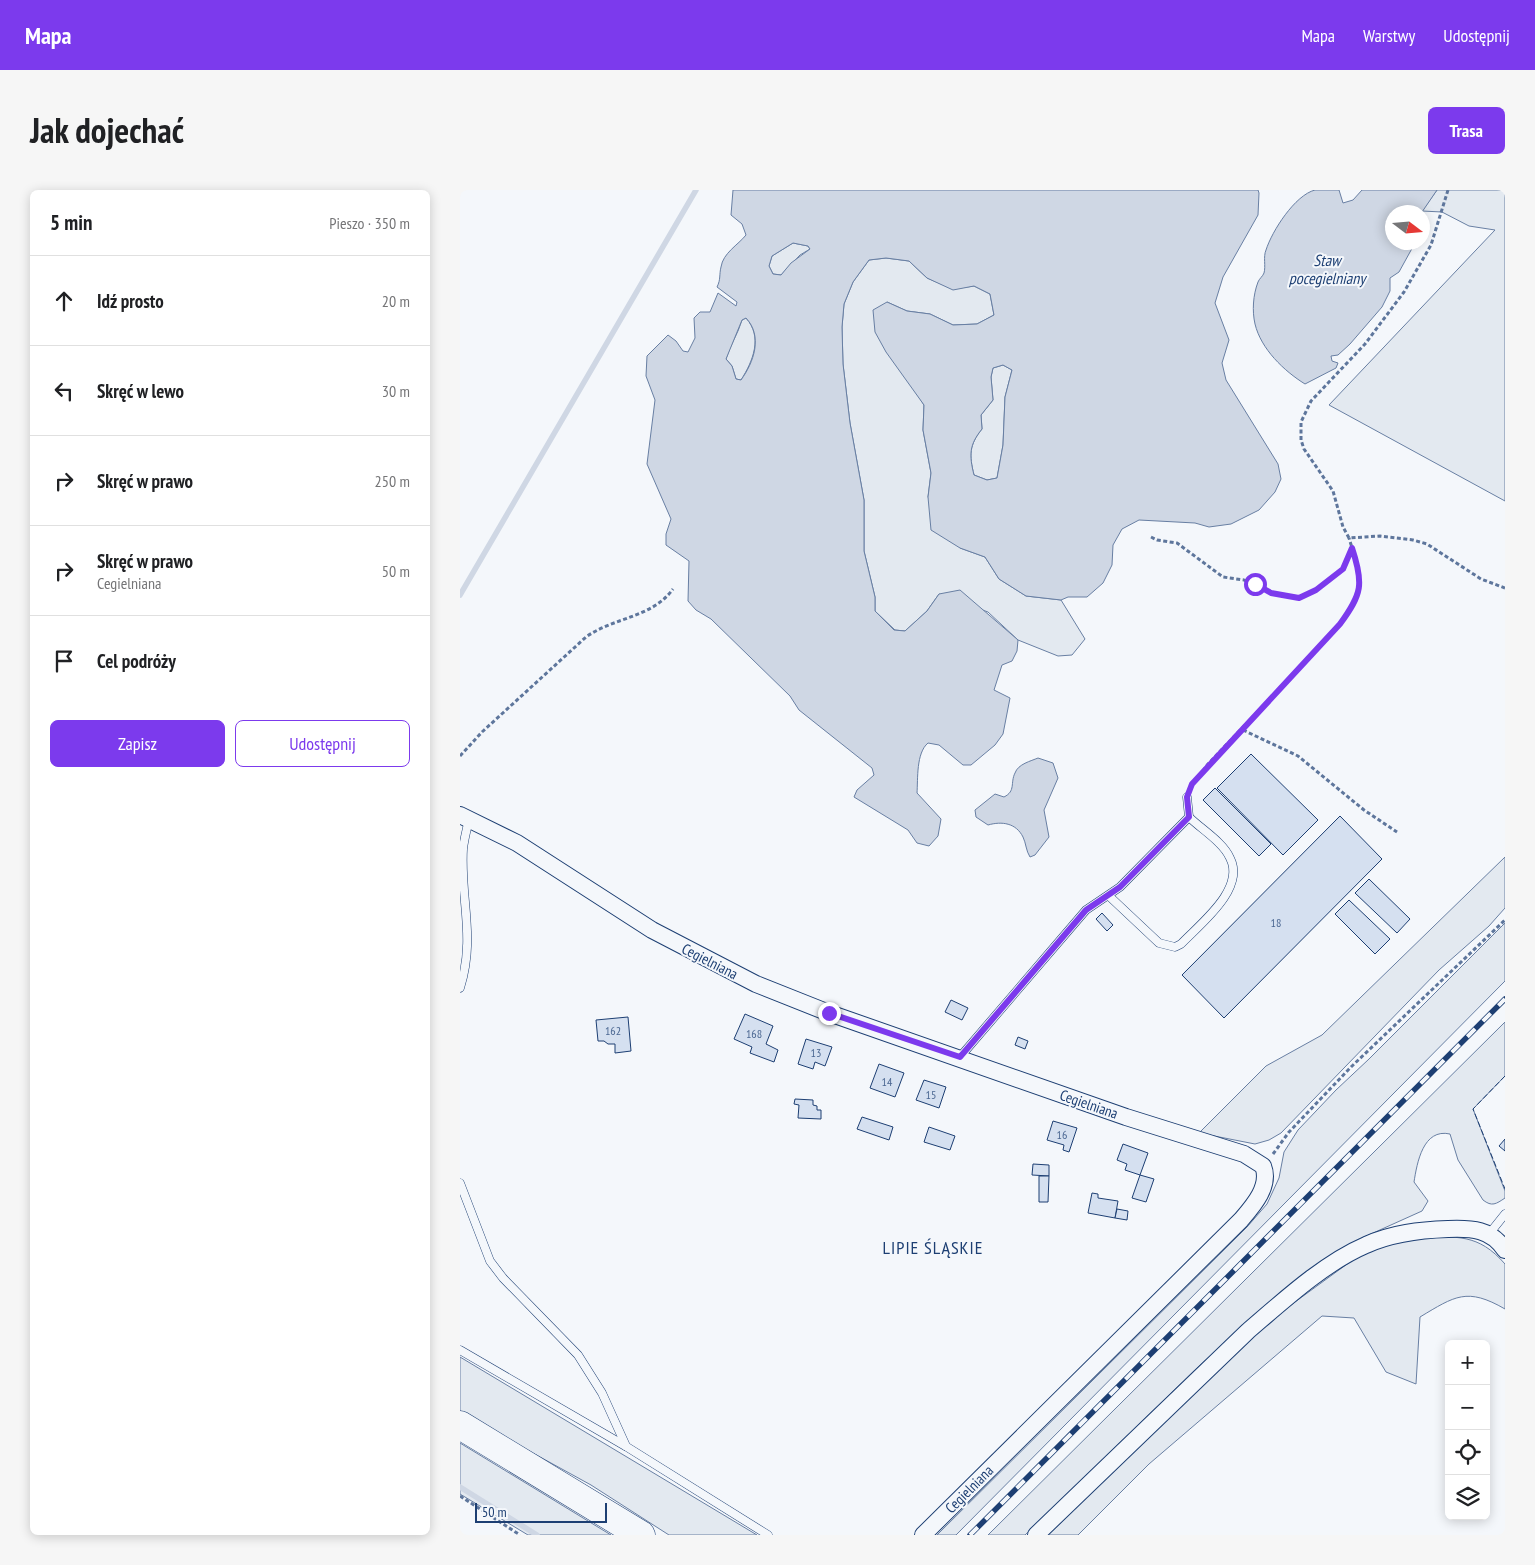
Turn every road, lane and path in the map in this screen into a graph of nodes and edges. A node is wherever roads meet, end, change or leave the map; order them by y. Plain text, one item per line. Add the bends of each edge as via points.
1 (1448, 190) edge
2 (1150, 537) dead end
3 (1349, 538) junction
4 (1352, 548) junction
5 (1505, 588) edge
6 (673, 589) dead end
7 (1243, 730) junction
8 (460, 756) edge
9 (1187, 797) joint
10 (465, 817) edge
11 (1189, 817) junction
12 (1397, 832) dead end
13 (1110, 896) junction
14 (1505, 920) edge
15 (460, 988) edge
16 (960, 1057) junction
17 (1264, 1166) junction
18 (460, 1183) edge
19 (1505, 1214) edge
20 (1489, 1234) junction
21 (1505, 1250) edge
22 (460, 1350) edge
23 (460, 1425) edge
24 (627, 1447) junction
25 (460, 1496) edge
26 (520, 1535) edge
27 (641, 1535) edge
28 (768, 1535) edge
29 (923, 1535) edge
30 (1036, 1535) edge

1 - 3 path via 1431,245 1404,292 1365,344 1311,401 1301,422 1300,440 1333,491
2 - 4 path via 1177,543 1222,577 1244,580 1271,593 1299,598 1316,590 1343,569
3 - 4 path
3 - 5 path via 1380,536 1427,544 1481,579
4 - 7 path via 1361,580 1354,605
6 - 8 path via 655,608 586,637
7 - 9 path via 1208,764 1192,784
7 - 12 path via 1298,756 1364,810
9 - 11 lane
10 - 15 lane via 463,858 469,936 468,957
10 - 16 street, Cegielniana via 517,843 652,930 728,971 829,1013
11 - 13 lane
11 - 13 lane via 1225,850 1230,858 1233,877 1227,895 1181,944 1175,948 1159,943
13 - 16 lane via 1080,917
14 - 17 path via 1351,1068 1289,1132
16 - 17 street, Cegielniana via 1126,1117 1244,1154
17 - 29 street, Cegielniana via 1265,1177 1260,1194 1241,1220
18 - 24 lane via 490,1261 502,1278 578,1355 602,1393
19 - 20 lane
20 - 21 street
20 - 30 street via 1463,1228 1404,1232 1365,1245 1343,1258 1248,1331
22 - 24 lane
23 - 27 highway
24 - 28 lane
25 - 26 path

